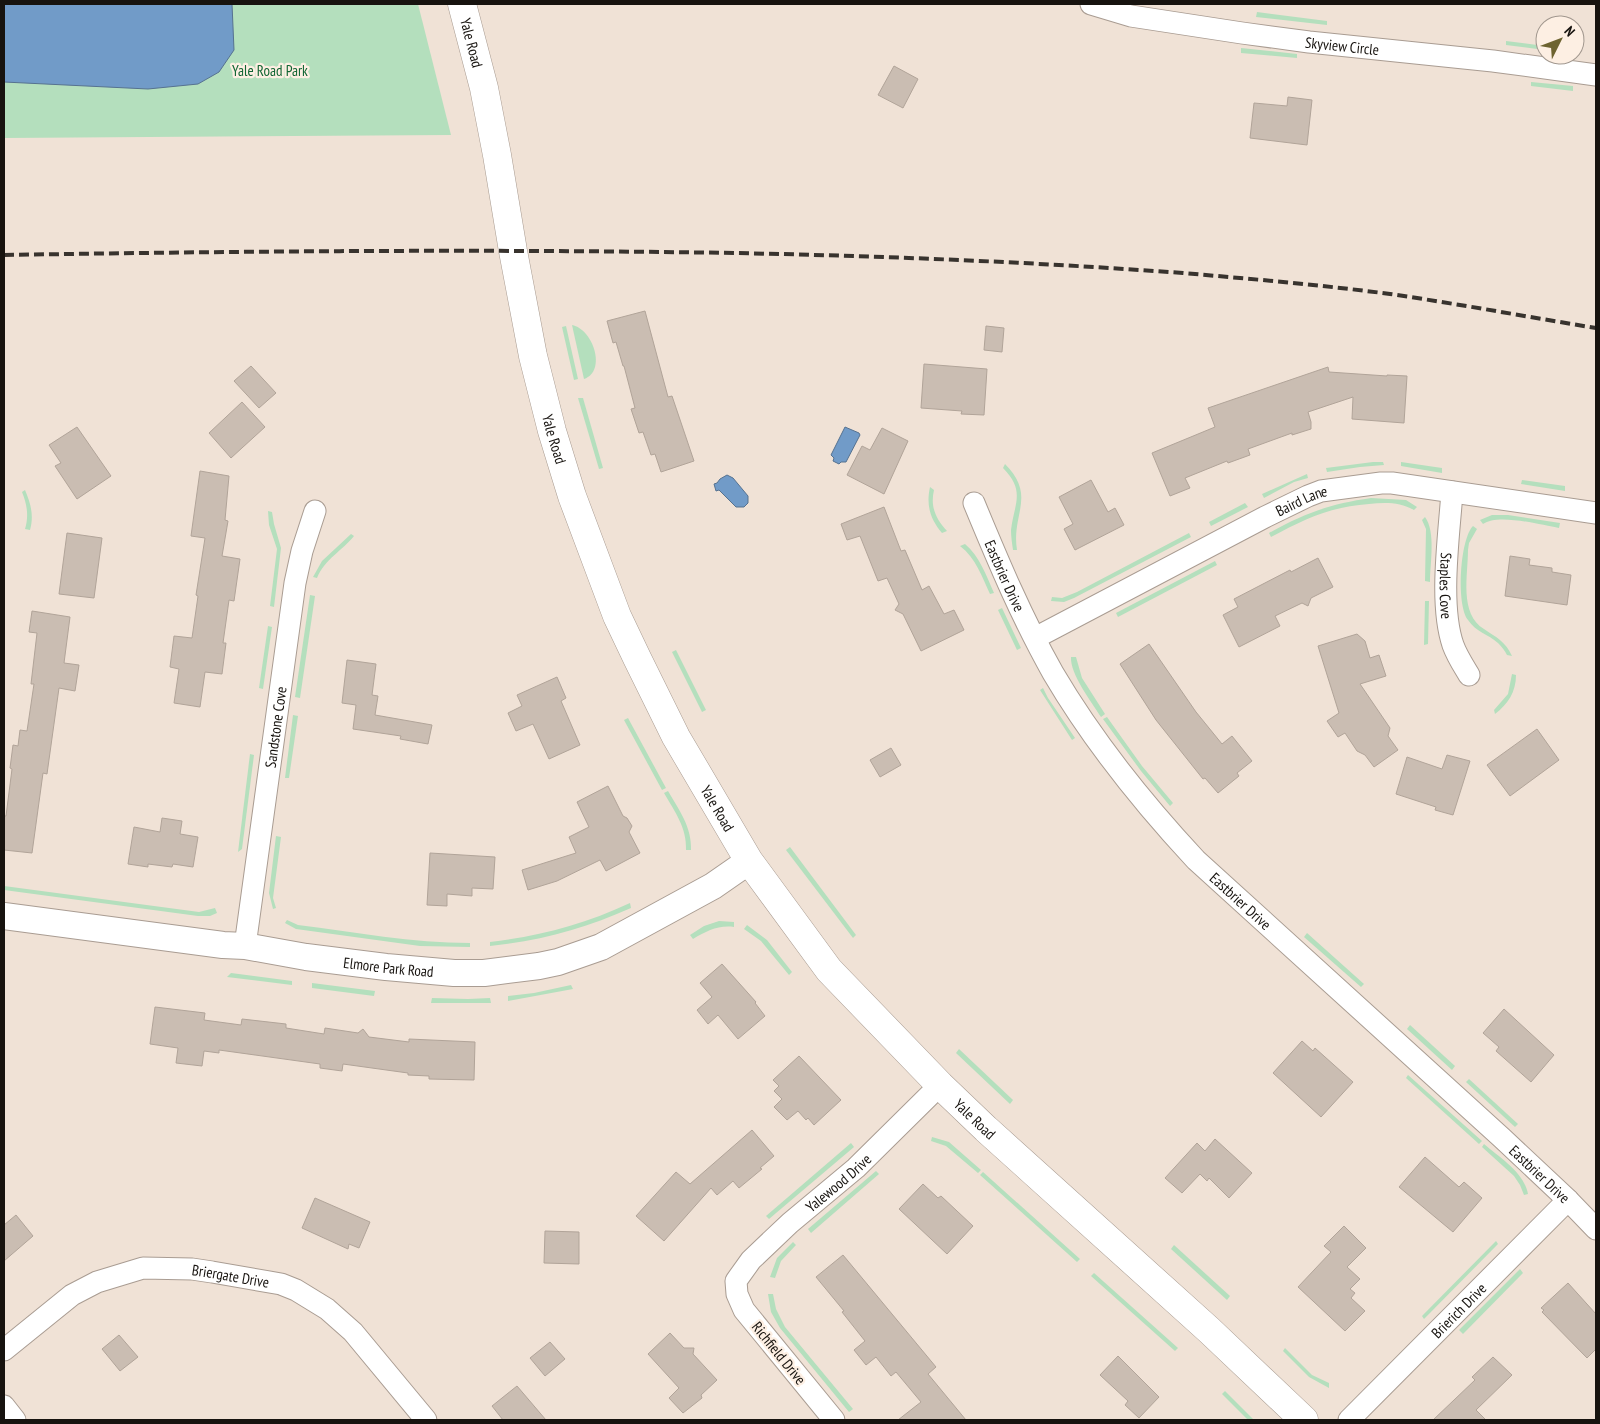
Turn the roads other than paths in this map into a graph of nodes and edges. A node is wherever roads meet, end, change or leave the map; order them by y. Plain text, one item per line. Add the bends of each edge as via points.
1 (462, 4) edge
2 (1091, 4) edge
3 (1596, 75) edge
4 (1452, 492) junction
5 (974, 503) dead end
6 (315, 510) dead end
7 (1596, 513) edge
8 (1035, 638) junction
9 (1469, 675) dead end
10 (749, 861) junction
11 (4, 916) edge
12 (245, 946) junction
13 (940, 1085) junction
14 (1568, 1200) junction
15 (1596, 1229) edge
16 (736, 1281) joint
17 (4, 1350) edge
18 (4, 1406) edge
19 (15, 1420) edge
20 (426, 1420) edge
21 (834, 1420) edge
22 (1304, 1420) edge
23 (1349, 1420) edge

1 - 10 main road, Yale Road via 496,146 533,356 572,496 617,616 637,658 676,737
2 - 3 street, Skyview Circle via 1131,16 1242,33
4 - 7 street, Baird Lane
4 - 8 street, Baird Lane via 1381,483 1321,491 1265,516
4 - 9 street, Staples Cove via 1446,607 1453,644
5 - 8 street, Eastbrier Drive
6 - 12 street, Sandstone Cove via 295,583
8 - 14 street, Eastbrier Drive via 1070,701 1113,764 1196,860
10 - 12 street, Elmore Park Road via 713,886 601,948 539,966 484,973 444,973
10 - 13 main road, Yale Road via 829,970
11 - 12 street, Elmore Park Road
13 - 16 street, Yalewood Drive via 856,1168 772,1239
13 - 22 main road, Yale Road
14 - 15 street, Eastbrier Drive
14 - 23 street, Brierich Drive
16 - 21 street, Richfield Drive via 744,1310
17 - 20 street, Briergate Drive via 72,1295 96,1282 143,1268 222,1274 281,1284 327,1308 353,1332
18 - 19 street

